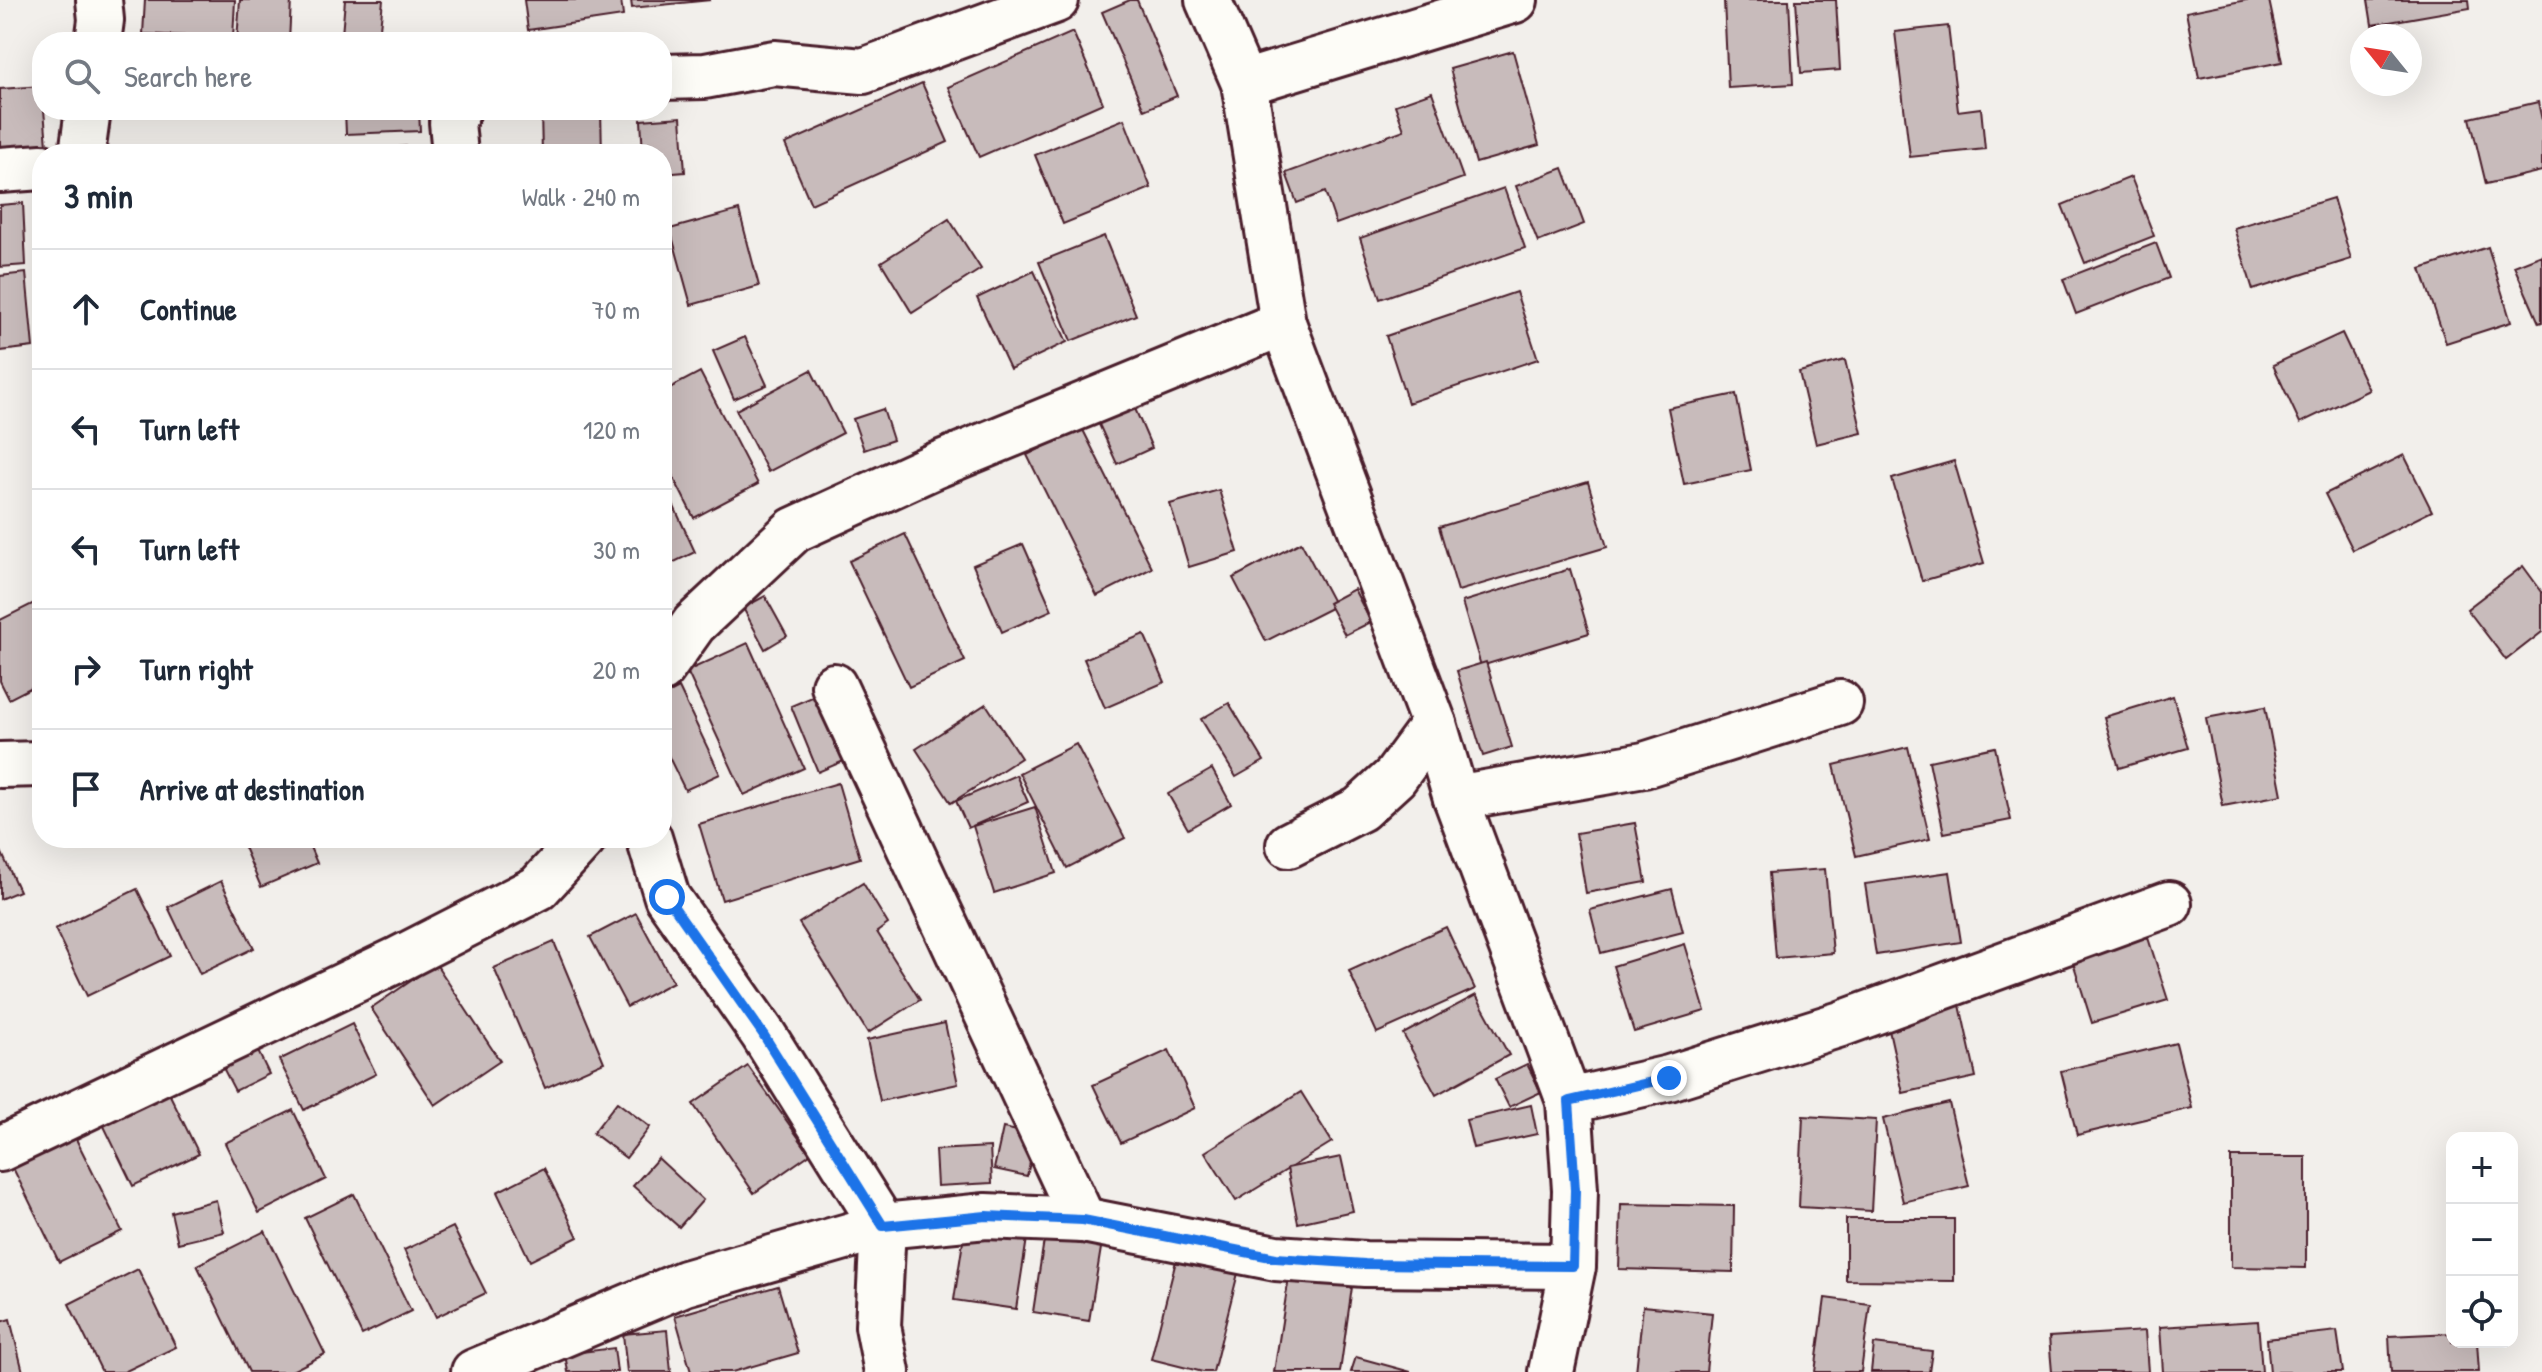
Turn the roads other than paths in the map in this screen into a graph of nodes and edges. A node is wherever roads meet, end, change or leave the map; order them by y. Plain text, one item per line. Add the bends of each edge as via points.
1 (99, 0) edge
2 (1056, 0) edge
3 (1208, 0) edge
4 (1515, 0) edge
5 (99, 32) edge
6 (672, 77) edge
7 (1244, 83) junction
8 (87, 120) edge
9 (453, 120) edge
10 (83, 144) edge
11 (454, 144) edge
12 (32, 168) edge
13 (0, 170) edge
14 (1283, 323) junction
15 (672, 655) edge
16 (834, 686) dead end
17 (1840, 703) dead end
18 (1434, 724) junction
19 (32, 764) edge
20 (0, 765) edge
21 (1456, 798) junction
22 (1289, 845) dead end
23 (575, 848) edge
24 (652, 848) edge
25 (2169, 904) dead end
26 (1569, 1101) junction
27 (0, 1149) edge
28 (1083, 1220) junction
29 (883, 1226) junction
30 (1573, 1266) junction
31 (474, 1372) edge
32 (887, 1372) edge
33 (1551, 1372) edge

1 - 5 street
2 - 6 street via 863,71 774,63
3 - 7 street
4 - 7 street
7 - 14 street
8 - 10 street
9 - 11 street
12 - 13 street
14 - 15 street via 932,467 794,530 694,624
14 - 18 street
16 - 28 street
17 - 21 street via 1644,765
18 - 21 street
18 - 22 street via 1395,777 1360,809
19 - 20 street
21 - 26 street
23 - 27 street via 538,888
24 - 29 street via 667,897 763,1034
25 - 26 street via 1841,1024 1669,1078
26 - 30 street
28 - 29 street via 986,1216
28 - 30 street via 1276,1258
29 - 31 street via 685,1283
29 - 32 street via 878,1326
30 - 33 street

